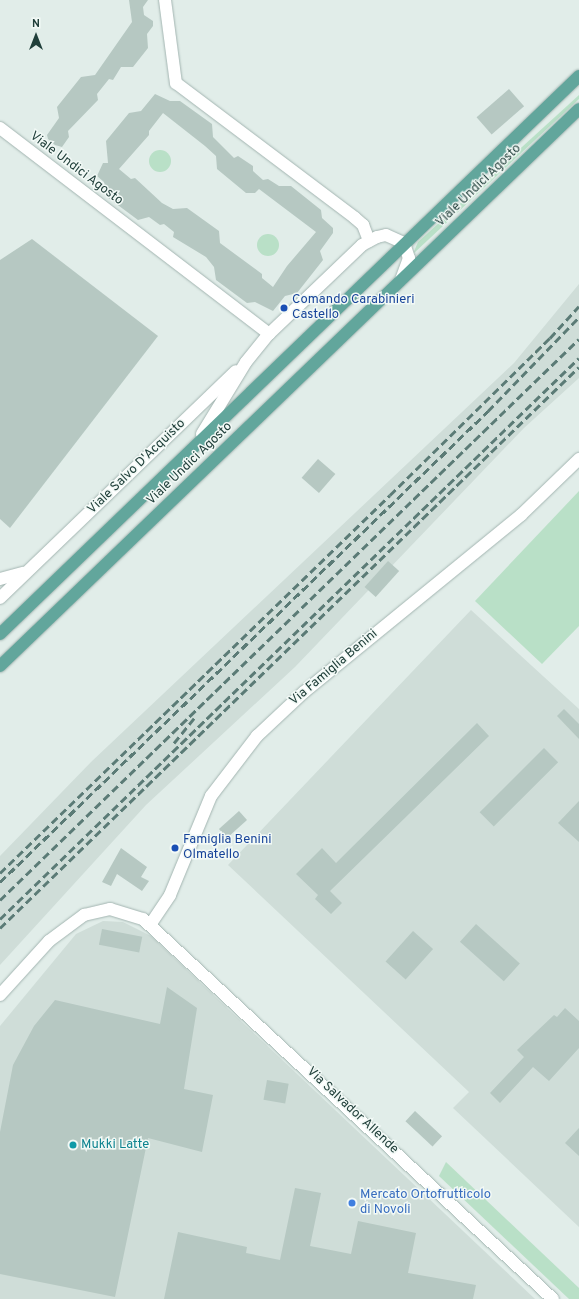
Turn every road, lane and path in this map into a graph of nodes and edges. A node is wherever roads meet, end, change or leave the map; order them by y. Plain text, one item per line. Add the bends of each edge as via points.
1 (165, 0) edge
2 (579, 76) edge
3 (579, 109) edge
4 (0, 128) edge
5 (369, 240) junction
6 (404, 244) junction
7 (399, 283) junction
8 (269, 334) junction
9 (246, 362) junction
10 (190, 449) junction
11 (579, 459) edge
12 (28, 571) junction
13 (0, 579) edge
14 (0, 598) edge
15 (0, 634) edge
16 (0, 666) edge
17 (150, 925) junction
18 (0, 995) edge
19 (553, 1299) edge

1 - 5 street via 176,83 350,214 363,225
2 - 6 main road, Viale Undici Agosto
3 - 7 main road, Viale Undici Agosto
4 - 8 street, Viale Undici Agosto
5 - 6 street via 386,236
5 - 8 street, Viale Undici Agosto
6 - 7 street, Viale Undici Agosto via 409,258
6 - 10 main road, Viale Undici Agosto
7 - 16 main road, Viale Undici Agosto
8 - 9 street, Viale Undici Agosto
9 - 10 street, Viale Undici Agosto via 212,422
9 - 12 street, Viale Salvo D'Acquisto
10 - 15 main road, Viale Undici Agosto
11 - 17 street, Via Famiglia Benini via 521,515 310,688 257,736 211,796 170,895
12 - 13 street, Viale Salvo D'Acquisto
12 - 14 street, Viale Salvo D'Acquisto
17 - 18 street, Via Salvador Allende via 138,916 121,910 97,910 84,915 48,941
17 - 19 street, Via Salvador Allende

